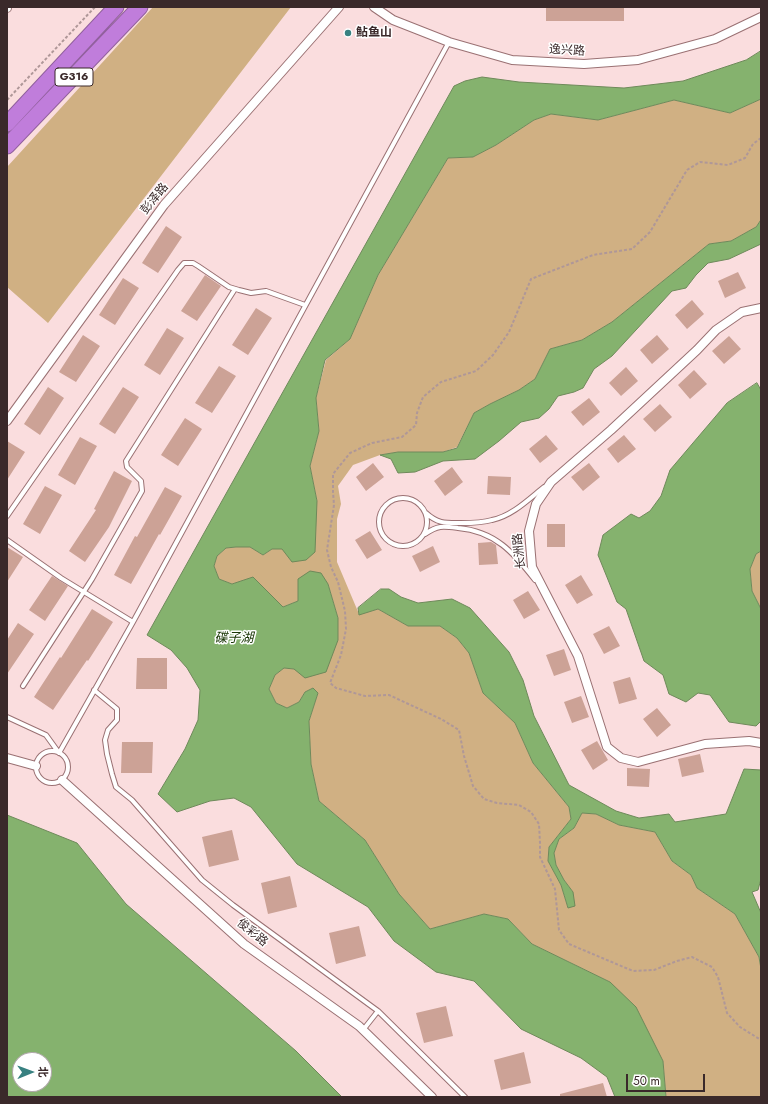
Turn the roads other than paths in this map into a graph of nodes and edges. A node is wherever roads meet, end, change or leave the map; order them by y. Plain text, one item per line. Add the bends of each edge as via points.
1 (116, 7) edge
2 (140, 7) edge
3 (339, 7) edge
4 (374, 7) edge
5 (761, 17) edge
6 (449, 42) junction
7 (7, 124) edge
8 (7, 146) edge
9 (235, 289) junction
10 (306, 305) junction
11 (761, 308) edge
12 (7, 421) edge
13 (551, 482) junction
14 (426, 513) junction
15 (7, 516) edge
16 (425, 534) junction
17 (7, 540) edge
18 (84, 592) junction
19 (545, 592) junction
20 (133, 622) junction
21 (23, 686) dead end
22 (94, 690) junction
23 (7, 717) edge
24 (761, 743) edge
25 (59, 753) junction
26 (7, 758) edge
27 (36, 766) junction
28 (62, 780) junction
29 (378, 1011) junction
30 (363, 1030) junction
31 (432, 1097) edge
32 (465, 1097) edge

1 - 7 highway, G316
2 - 8 highway, G316
3 - 12 street, 彭泽路 via 164,205
4 - 6 street, 逸兴路 via 393,20
5 - 6 street, 逸兴路 via 715,39 638,60 584,64 512,60
6 - 10 lane
9 - 10 lane via 251,293 266,291
9 - 15 lane via 193,263 184,263
9 - 18 lane via 126,461 127,467 141,481 142,491
10 - 20 lane
11 - 13 street, 长洲路 via 742,312 716,330 611,430
13 - 14 lane via 509,514 494,520 446,523 433,519
13 - 19 street, 长洲路 via 536,504 528,531 532,567
14 - 16 lane via 428,520
14 - 16 lane via 412,499 392,500 380,514 379,525 383,536 393,545 414,545
16 - 19 lane via 435,528 448,527 467,528 483,533 501,543 519,560
17 - 18 lane
18 - 20 lane
18 - 21 lane
19 - 24 street, 长洲路 via 578,656 607,746 621,758 638,762 705,744 749,741
20 - 22 lane
22 - 25 lane
22 - 29 lane via 116,709 117,720 108,730 105,740 116,787 132,800 202,880
23 - 25 lane via 46,735
25 - 27 lane via 44,753
25 - 28 lane via 68,766 66,776
26 - 27 street
27 - 28 lane via 38,776 47,783
28 - 30 street, 俊彩路 via 244,944
29 - 30 lane
29 - 32 lane
30 - 31 street, 俊彩路

